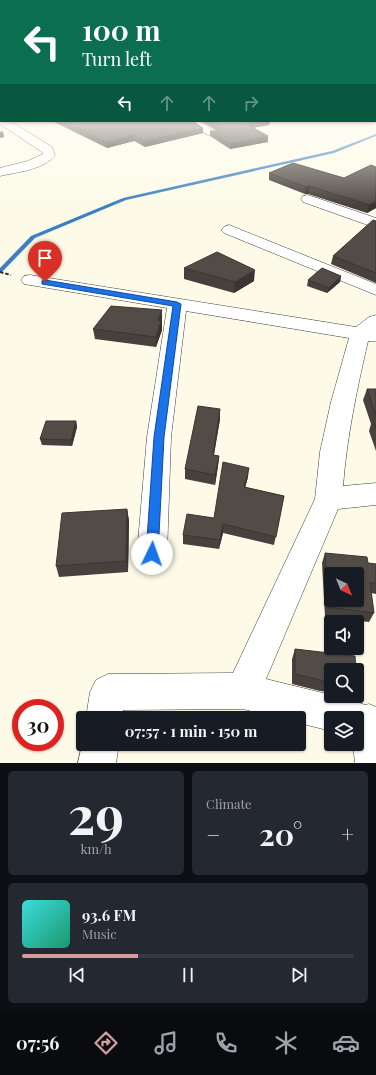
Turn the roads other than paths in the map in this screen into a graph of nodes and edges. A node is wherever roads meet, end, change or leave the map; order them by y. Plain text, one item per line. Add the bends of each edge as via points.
1 (22, 134) edge
2 (0, 172) edge
3 (308, 199) dead end
4 (376, 223) edge
5 (229, 230) dead end
6 (30, 280) dead end
7 (376, 290) edge
8 (177, 304) junction
9 (371, 330) edge
10 (376, 494) edge
11 (329, 499) junction
12 (152, 554) dead end
13 (243, 691) junction
14 (105, 711) edge
15 (324, 711) edge
16 (364, 721) edge
17 (99, 751) edge
18 (97, 763) edge
19 (374, 763) edge

1 - 2 street via 48,150 49,155 28,165
3 - 4 street
5 - 7 street
6 - 8 street
8 - 9 street
8 - 12 street via 159,437
9 - 11 street via 342,402 333,452
10 - 11 street
11 - 13 street
13 - 14 street via 108,692
13 - 15 street
16 - 19 street
17 - 18 street

